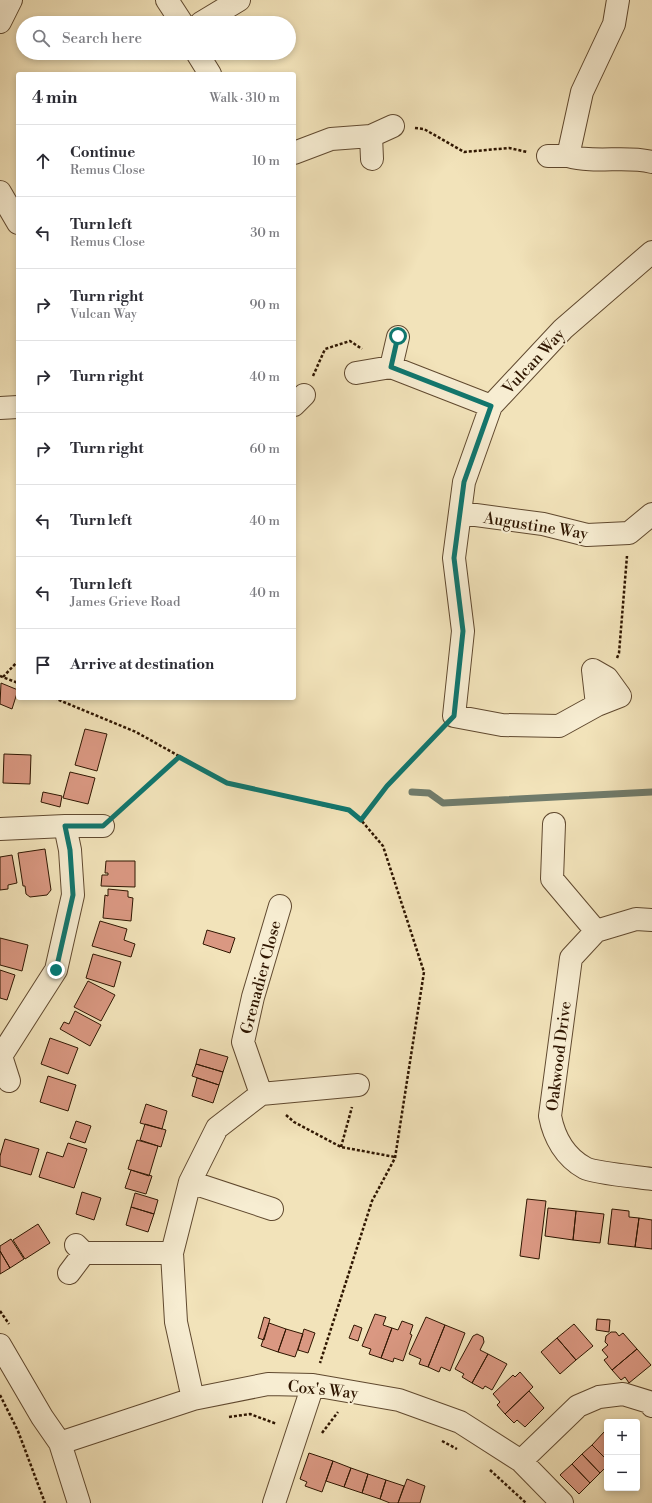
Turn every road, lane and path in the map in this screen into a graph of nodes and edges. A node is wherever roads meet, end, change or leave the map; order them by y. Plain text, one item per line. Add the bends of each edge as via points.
1 (11, 0) edge
2 (167, 0) edge
3 (239, 0) edge
4 (618, 0) edge
5 (177, 16) edge
6 (213, 16) edge
7 (0, 22) edge
8 (201, 60) edge
9 (209, 72) edge
10 (393, 126) joint
11 (371, 136) junction
12 (296, 152) edge
13 (558, 156) junction
14 (372, 159) dead end
15 (652, 162) edge
16 (0, 192) edge
17 (16, 220) edge
18 (652, 252) edge
19 (398, 336) dead end
20 (391, 367) junction
21 (356, 373) dead end
22 (491, 406) junction
23 (16, 407) edge
24 (0, 408) edge
25 (461, 513) junction
26 (652, 514) edge
27 (629, 533) junction
28 (16, 663) edge
29 (600, 674) joint
30 (2, 676) edge
31 (16, 682) edge
32 (59, 700) edge
33 (454, 716) junction
34 (179, 757) junction
35 (361, 820) junction
36 (554, 824) dead end
37 (65, 826) junction
38 (103, 826) joint
39 (0, 829) edge
40 (280, 906) dead end
41 (652, 920) edge
42 (596, 931) junction
43 (1, 1056) edge
44 (9, 1081) dead end
45 (358, 1085) joint
46 (261, 1094) junction
47 (341, 1147) junction
48 (395, 1158) junction
49 (652, 1179) edge
50 (190, 1182) junction
51 (272, 1209) dead end
52 (172, 1253) junction
53 (69, 1273) dead end
54 (0, 1345) edge
55 (313, 1385) junction
56 (0, 1396) edge
57 (193, 1399) junction
58 (651, 1402) edge
59 (342, 1410) dead end
60 (297, 1433) junction
61 (435, 1437) dead end
62 (60, 1443) junction
63 (461, 1451) dead end
64 (521, 1461) junction
65 (486, 1466) dead end
66 (46, 1503) edge
67 (79, 1503) edge
68 (274, 1503) edge
69 (526, 1503) edge
70 (562, 1503) edge

1 - 7 street
2 - 5 street
3 - 6 street
4 - 13 street via 614,24 582,92
8 - 9 street
10 - 11 street
10 - 13 path via 424,129 464,152 509,148
11 - 12 street via 331,139
11 - 14 street
13 - 15 street via 584,161
16 - 17 street
18 - 22 street, Vulcan Way via 563,329
19 - 20 street
20 - 21 street
20 - 22 street
22 - 25 street, Vulcan Way via 464,482
23 - 24 street
25 - 27 street, Augustine Way via 543,524 587,535
25 - 33 street, Vulcan Way via 454,558 463,631
26 - 27 street
27 - 29 path via 619,653
28 - 30 path
29 - 33 street via 598,705 559,726 502,725
30 - 31 path
32 - 34 path via 136,732
33 - 35 path via 387,786
34 - 35 path via 227,783 349,810
34 - 38 path
35 - 48 path via 383,846 424,972
36 - 42 street via 552,879
37 - 38 street
37 - 39 street
37 - 43 street via 70,850 73,895 56,970
40 - 46 street, Grenadier Close via 253,997 244,1042
41 - 42 street via 636,919
42 - 49 street, Oakwood Drive via 571,958 550,1116 553,1132 572,1159 586,1169
43 - 44 street
45 - 46 street
45 - 47 path
46 - 47 path via 294,1122
46 - 50 street via 217,1128
47 - 48 path
48 - 55 path via 372,1201
50 - 51 street
50 - 52 street
52 - 53 street via 80,1249
52 - 57 street via 176,1322
54 - 62 street
55 - 57 street, Cox's Way via 268,1384
55 - 60 street
55 - 64 street, Cox's Way via 399,1400 431,1410 460,1422
56 - 66 path via 18,1431
57 - 62 street, Cox's Way
58 - 64 street via 623,1394 599,1397 578,1406
59 - 60 path via 337,1412 321,1435 309,1438
60 - 68 street
61 - 63 path
62 - 67 street
64 - 70 street, Cox's Way
65 - 69 path

